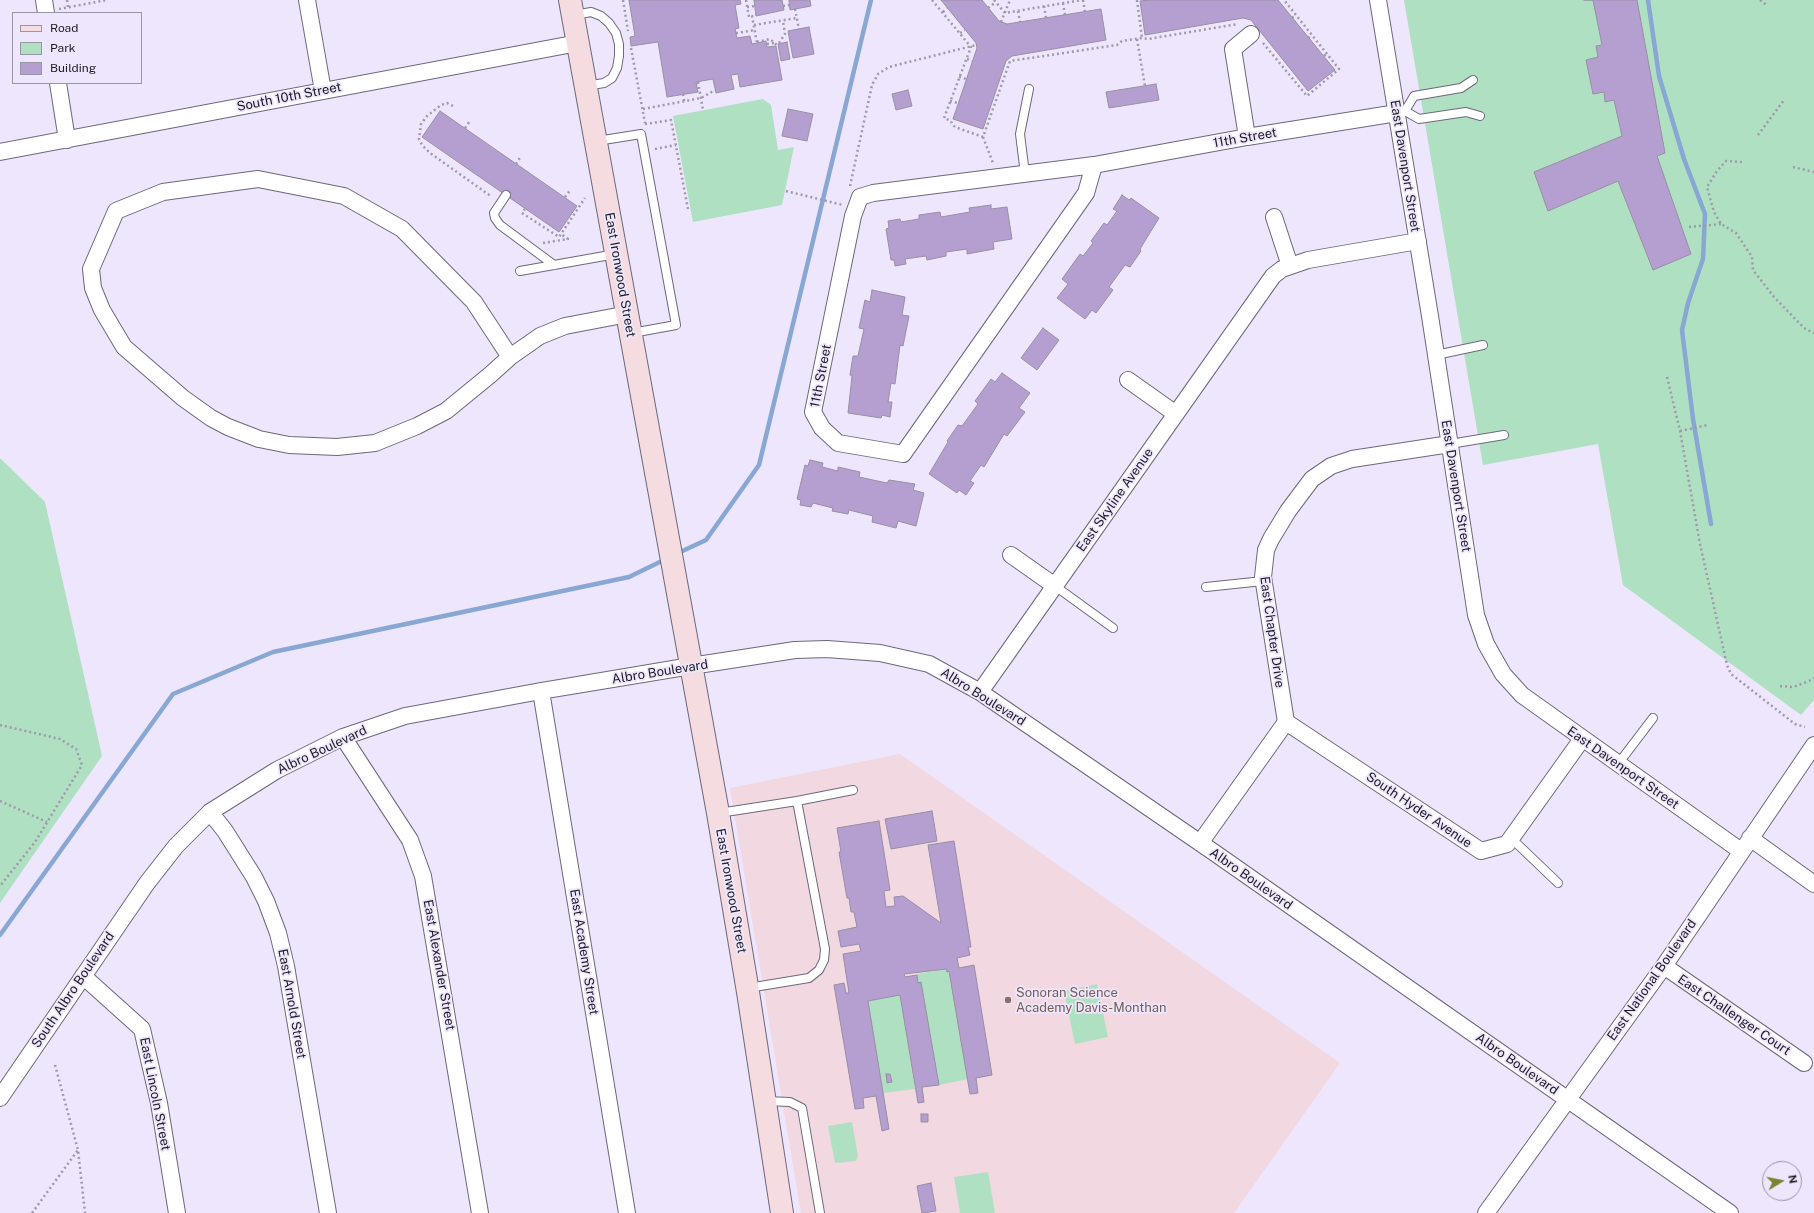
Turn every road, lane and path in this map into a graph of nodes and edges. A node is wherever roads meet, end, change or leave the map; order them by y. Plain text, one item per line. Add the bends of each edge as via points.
1 (44, 0) edge
2 (67, 0) edge
3 (107, 0) edge
4 (307, 0) edge
5 (623, 0) edge
6 (746, 0) edge
7 (932, 0) edge
8 (1010, 0) edge
9 (1052, 0) edge
10 (1082, 0) edge
11 (1136, 0) edge
12 (1284, 0) edge
13 (1378, 0) edge
14 (1760, 0) edge
15 (995, 1) edge
16 (1063, 3) junction
17 (1056, 4) junction
18 (789, 5) dead end
19 (755, 6) dead end
20 (783, 6) dead end
21 (1044, 6) junction
22 (1768, 6) dead end
23 (68, 7) junction
24 (747, 7) junction
25 (572, 8) edge
26 (947, 8) dead end
27 (988, 8) dead end
28 (795, 9) dead end
29 (52, 11) edge
30 (1018, 11) junction
31 (942, 12) junction
32 (1085, 12) dead end
33 (1005, 13) junction
34 (1065, 15) dead end
35 (1296, 15) junction
36 (797, 18) junction
37 (1046, 18) dead end
38 (1292, 18) dead end
39 (783, 20) junction
40 (1230, 20) dead end
41 (1001, 22) dead end
42 (1020, 22) dead end
43 (1206, 24) dead end
44 (754, 25) junction
45 (1231, 25) junction
46 (1182, 28) dead end
47 (799, 29) dead end
48 (1207, 29) junction
49 (755, 30) junction
50 (965, 30) dead end
51 (1252, 32) junction
52 (736, 33) dead end
53 (960, 33) junction
54 (1157, 33) dead end
55 (1183, 33) junction
56 (1312, 35) junction
57 (629, 37) dead end
58 (1158, 37) junction
59 (1142, 38) junction
60 (1308, 38) dead end
61 (1137, 39) junction
62 (578, 43) junction
63 (631, 43) dead end
64 (774, 43) junction
65 (1090, 43) dead end
66 (767, 44) dead end
67 (976, 46) dead end
68 (1071, 46) dead end
69 (971, 47) junction
70 (1091, 49) junction
71 (1050, 50) dead end
72 (1072, 52) junction
73 (1025, 54) dead end
74 (1327, 54) junction
75 (1051, 55) junction
76 (1324, 56) dead end
77 (967, 59) junction
78 (1025, 59) junction
79 (1283, 60) dead end
80 (972, 61) dead end
81 (1280, 63) junction
82 (1003, 69) dead end
83 (1007, 70) junction
84 (960, 77) junction
85 (966, 79) dead end
86 (1298, 79) dead end
87 (1473, 80) dead end
88 (698, 82) dead end
89 (1295, 82) junction
90 (58, 84) edge
91 (586, 86) junction
92 (1145, 86) dead end
93 (1029, 89) dead end
94 (715, 90) dead end
95 (322, 91) junction
96 (683, 94) dead end
97 (701, 98) junction
98 (1784, 100) dead end
99 (684, 101) junction
100 (950, 101) junction
101 (958, 103) dead end
102 (453, 106) dead end
103 (642, 109) junction
104 (703, 110) dead end
105 (1401, 112) junction
106 (1480, 116) dead end
107 (470, 121) dead end
108 (465, 128) dead end
109 (1758, 135) dead end
110 (983, 137) junction
111 (1247, 137) junction
112 (67, 140) junction
113 (596, 142) junction
114 (676, 145) junction
115 (644, 150) junction
116 (0, 152) edge
117 (521, 156) dead end
118 (1742, 162) dead end
119 (516, 164) dead end
120 (1094, 165) junction
121 (1793, 167) dead end
122 (1814, 172) edge
123 (1025, 174) junction
124 (999, 178) junction
125 (850, 187) dead end
126 (571, 189) dead end
127 (786, 192) dead end
128 (506, 195) dead end
129 (565, 197) dead end
130 (585, 198) dead end
131 (500, 203) junction
132 (846, 205) dead end
133 (525, 209) dead end
134 (688, 209) dead end
135 (1274, 217) dead end
136 (1721, 224) junction
137 (1689, 227) dead end
138 (560, 234) junction
139 (1418, 241) junction
140 (529, 246) junction
141 (617, 253) junction
142 (554, 265) junction
143 (1290, 266) junction
144 (520, 271) dead end
145 (629, 324) junction
146 (1814, 333) edge
147 (1482, 345) dead end
148 (1436, 355) junction
149 (510, 357) junction
150 (1667, 377) dead end
151 (1128, 380) dead end
152 (1176, 414) junction
153 (1708, 425) dead end
154 (1680, 431) junction
155 (1504, 435) dead end
156 (1450, 444) junction
157 (1011, 555) dead end
158 (1263, 581) junction
159 (1055, 586) junction
160 (1206, 587) dead end
161 (1113, 628) dead end
162 (690, 666) junction
163 (1814, 678) edge
164 (1780, 686) dead end
165 (541, 691) junction
166 (980, 692) junction
167 (1652, 718) dead end
168 (1286, 722) junction
169 (0, 725) edge
170 (1804, 727) dead end
171 (343, 737) junction
172 (1582, 739) junction
173 (1814, 745) edge
174 (1618, 764) junction
175 (853, 790) dead end
176 (0, 801) edge
177 (796, 801) junction
178 (210, 812) junction
179 (718, 813) junction
180 (47, 822) junction
181 (1511, 838) junction
182 (1750, 838) junction
183 (1200, 843) junction
184 (1741, 851) junction
185 (147, 883) joint
186 (1558, 883) dead end
187 (1814, 884) edge
188 (0, 886) edge
189 (1664, 966) junction
190 (83, 976) junction
191 (748, 988) junction
192 (1804, 1063) dead end
193 (55, 1065) dead end
194 (0, 1098) edge
195 (1568, 1100) junction
196 (765, 1101) junction
197 (78, 1150) junction
198 (32, 1213) edge
199 (85, 1213) edge
200 (177, 1213) edge
201 (328, 1213) edge
202 (480, 1213) edge
203 (627, 1213) edge
204 (782, 1213) edge
205 (820, 1213) edge
206 (1486, 1213) edge
207 (1730, 1213) edge

1 - 29 street
2 - 23 path
3 - 23 path
4 - 95 street
5 - 57 path
6 - 24 path
7 - 31 path
8 - 33 path
9 - 17 path
10 - 16 path
10 - 32 path
11 - 59 path
12 - 35 path
13 - 105 street, East Davenport Street
14 - 22 path
15 - 27 path
15 - 33 path
16 - 17 path
16 - 34 path
17 - 21 path
18 - 20 path
19 - 24 path
21 - 30 path
21 - 37 path
23 - 29 path
24 - 44 path
25 - 62 street, East Ironwood Street
25 - 91 lane via 602,16 610,23 618,44 617,68 612,78 604,83
26 - 31 path
28 - 36 path
30 - 33 path
30 - 42 path
31 - 53 path
33 - 41 path
35 - 38 path
35 - 56 path
36 - 39 path
36 - 47 path
39 - 44 path
39 - 64 path via 786,34 779,45
40 - 45 path
43 - 48 path
44 - 49 path
45 - 48 path
45 - 51 path
46 - 55 path
48 - 55 path
49 - 52 path
49 - 64 path via 757,42 770,40
50 - 53 path
51 - 81 path
51 - 111 street via 1233,49
53 - 69 path
54 - 58 path
55 - 58 path
56 - 60 path
56 - 74 path
58 - 59 path
59 - 61 path
61 - 70 path
61 - 92 path
62 - 91 street, East Ironwood Street
62 - 95 street, South 10th Street
63 - 103 path
64 - 66 path
65 - 70 path
67 - 69 path
68 - 72 path
69 - 77 path
69 - 125 path via 889,67 878,74 872,85
70 - 72 path
71 - 75 path
72 - 75 path
73 - 78 path
74 - 76 path
74 - 89 path via 1340,69 1307,96
75 - 78 path
77 - 80 path
77 - 84 path
78 - 83 path via 1009,60
79 - 81 path
81 - 89 path
82 - 83 path
83 - 110 path via 999,86
84 - 85 path
84 - 100 path
86 - 89 path
87 - 105 lane via 1461,88 1414,96
88 - 97 path
90 - 112 street
91 - 113 street, East Ironwood Street
93 - 123 lane via 1020,134
94 - 97 path
95 - 112 street, South 10th Street
96 - 99 path
97 - 99 path
97 - 104 path
98 - 109 path
99 - 103 path
100 - 101 path
100 - 110 path via 944,118 951,121 955,127
102 - 131 path via 447,103 441,105 424,120 419,130 419,139 430,153
103 - 114 path via 645,125 671,120
105 - 106 lane via 1419,119 1466,112
105 - 111 street, 11th Street
105 - 139 street, East Davenport Street
107 - 108 path
110 - 124 path
111 - 120 street, 11th Street
112 - 116 street, South 10th Street
113 - 115 lane via 641,134
113 - 141 street, East Ironwood Street
114 - 115 path
114 - 134 path
115 - 145 lane via 676,325
117 - 119 path
118 - 136 path via 1726,161 1707,188 1714,212
120 - 123 street, 11th Street
120 - 124 street, 11th Street via 1086,193 903,454 838,443 822,428 813,412 853,216 860,197 873,193
121 - 122 path
123 - 124 street, 11th Street
126 - 129 path
127 - 132 path
128 - 131 lane
130 - 138 path
131 - 140 lane via 494,213 495,218 500,225
133 - 138 path via 522,213 558,237
135 - 143 street
136 - 137 path
136 - 146 path via 1736,233 1752,257 1753,270 1774,297 1804,328
138 - 140 path via 568,239
139 - 143 street, East Skyline Avenue via 1308,260
139 - 148 street, East Davenport Street
140 - 142 lane
141 - 142 lane
141 - 145 street, East Ironwood Street
142 - 144 lane
143 - 152 street, East Skyline Avenue via 1273,276
145 - 149 street via 565,326 540,336
145 - 162 street, East Ironwood Street
147 - 148 lane
148 - 156 street, East Davenport Street
149 - 149 street via 474,302 402,229 344,196 258,179 163,192 116,211 91,269 93,288 102,310 124,348 211,418 259,439 289,445 337,447 375,443 417,426 446,410
150 - 154 path
151 - 152 street
152 - 159 street, East Skyline Avenue
153 - 154 path
154 - 170 path via 1700,544 1731,674 1796,724
155 - 156 lane
156 - 158 street, East Chapter Drive via 1342,461 1320,472 1312,479 1270,539 1263,564
156 - 172 street, East Davenport Street via 1476,615 1486,644 1503,674 1522,696
157 - 159 street
158 - 160 lane
158 - 168 street, East Chapter Drive
159 - 161 lane
159 - 166 street, East Skyline Avenue
162 - 165 street, Albro Boulevard
162 - 166 street, Albro Boulevard via 795,650 827,649 880,653 928,664
162 - 179 street, East Ironwood Street
163 - 164 path via 1793,687
165 - 171 street, Albro Boulevard via 405,716
165 - 203 street, East Academy Street
166 - 183 street, Albro Boulevard
167 - 174 lane
168 - 181 street, South Hyder Avenue via 1481,852 1507,844
168 - 183 street
169 - 180 path via 60,739 76,749 82,765
171 - 178 street, Albro Boulevard via 277,770
171 - 202 street, East Alexander Street via 410,840 423,876
172 - 174 street, East Davenport Street
172 - 181 street, South Hyder Avenue
173 - 182 street, East National Boulevard
174 - 184 street, East Davenport Street
175 - 177 lane
176 - 180 path
177 - 179 lane
177 - 191 lane via 825,949 824,960 820,970 809,978
178 - 185 street, Albro Boulevard via 176,846
178 - 201 street, East Arnold Street via 254,877 278,933 286,966
179 - 191 street, East Ironwood Street
180 - 188 path
181 - 186 lane
182 - 184 street, East National Boulevard
182 - 187 street
183 - 195 street, Albro Boulevard
184 - 189 street, East National Boulevard
185 - 190 street, South Albro Boulevard
189 - 192 street, East Challenger Court
189 - 195 street, East National Boulevard
190 - 194 street, South Albro Boulevard
190 - 200 street, East Lincoln Street via 142,1029 159,1103
191 - 196 street, East Ironwood Street
193 - 197 path
195 - 206 street, East National Boulevard
195 - 207 street, Albro Boulevard
196 - 204 street, East Ironwood Street
196 - 205 lane via 790,1102 802,1108
197 - 198 path
197 - 199 path

